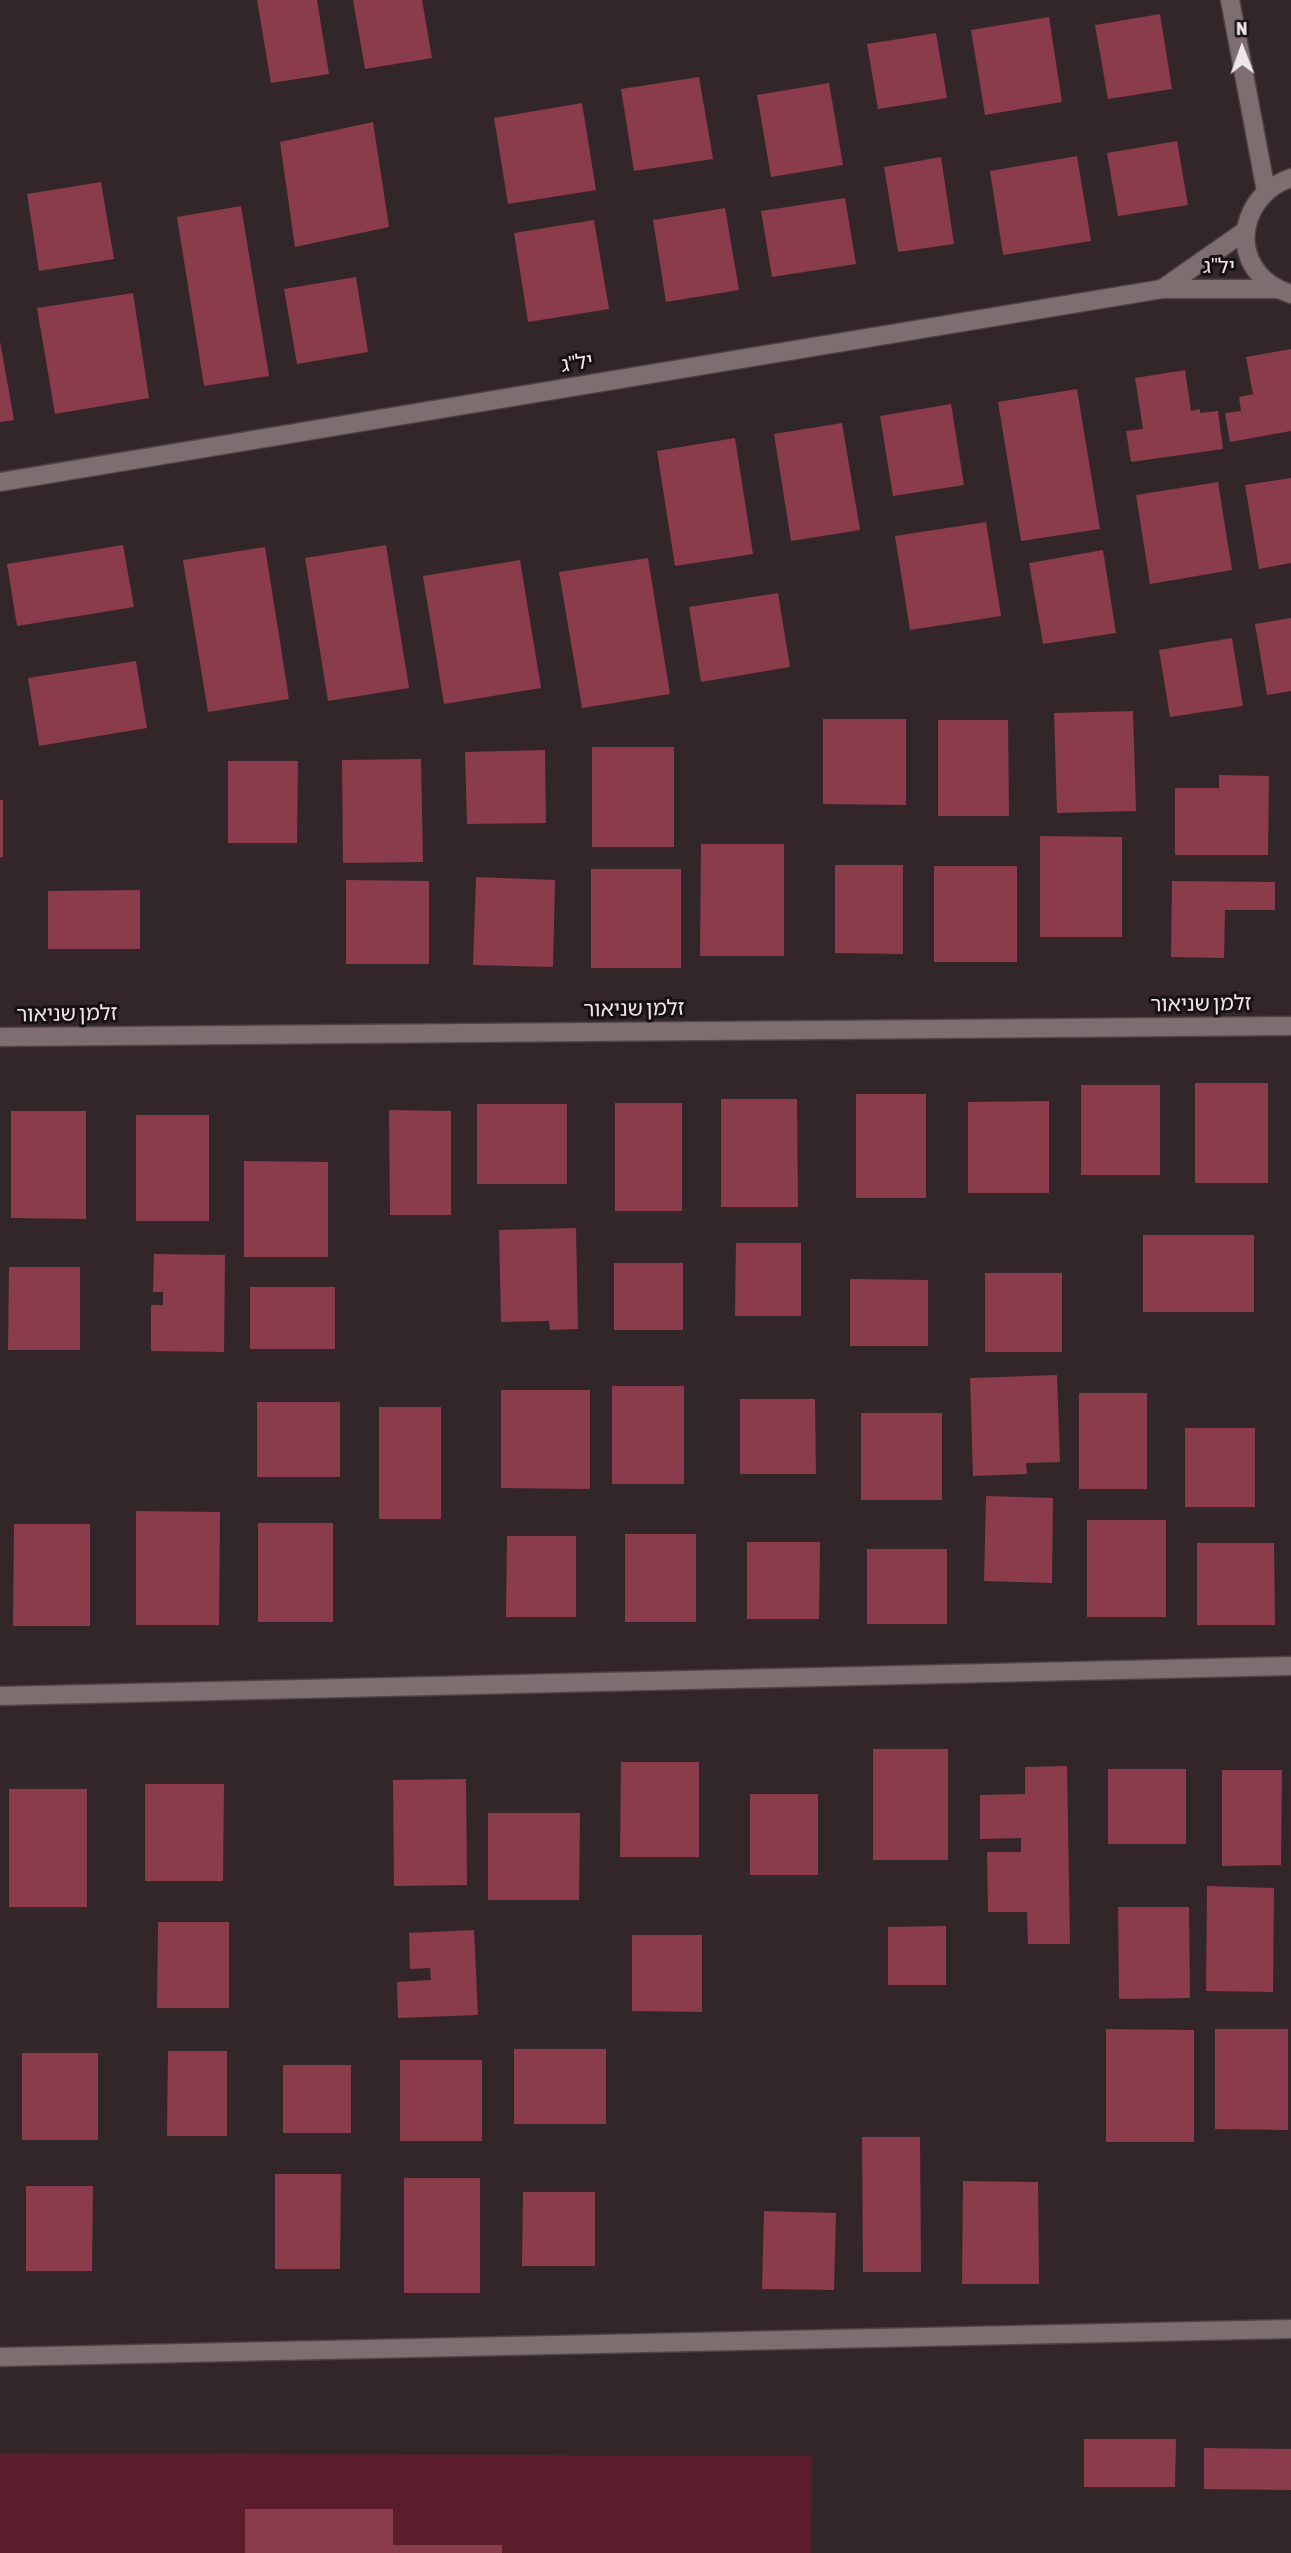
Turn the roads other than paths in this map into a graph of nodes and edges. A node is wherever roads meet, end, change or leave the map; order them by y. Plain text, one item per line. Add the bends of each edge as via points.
1 (1230, 0) edge
2 (1291, 178) edge
3 (1266, 191) junction
4 (1245, 231) junction
5 (1162, 289) junction
6 (1284, 292) edge
7 (0, 482) edge
8 (1269, 1026) junction
9 (1291, 1027) edge
10 (1291, 1033) edge
11 (0, 1037) edge
12 (1291, 1666) edge
13 (0, 1696) edge
14 (1291, 2329) edge
15 (0, 2357) edge

1 - 3 street
2 - 3 street
3 - 4 street via 1251,209
4 - 5 street, יל"ג
4 - 6 street via 1248,254 1259,274
5 - 6 street, יל"ג
5 - 7 street, יל"ג
8 - 9 street, זלמן שניאור
8 - 10 street, זלמן שניאור
8 - 11 street, זלמן שניאור
12 - 13 street
14 - 15 street

